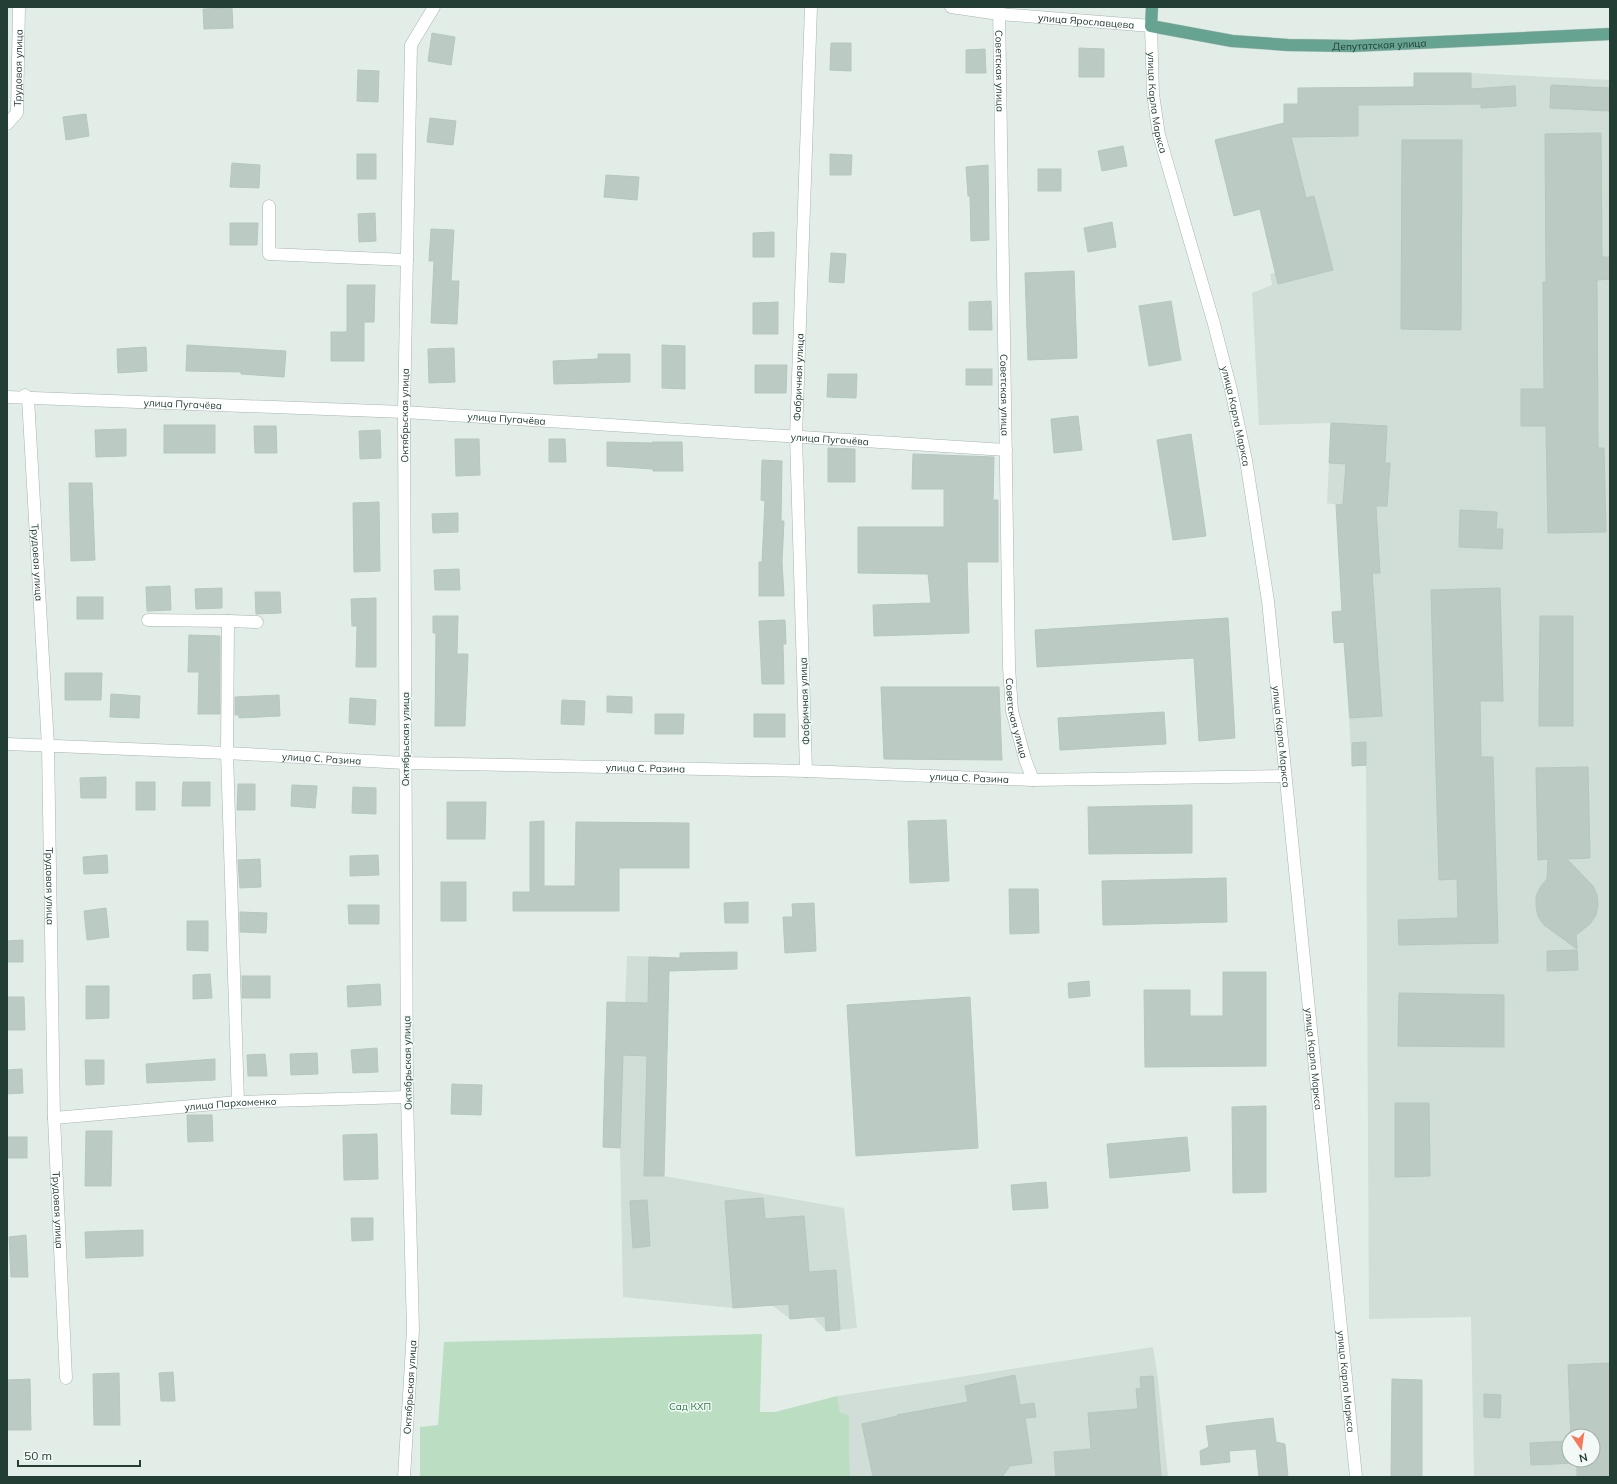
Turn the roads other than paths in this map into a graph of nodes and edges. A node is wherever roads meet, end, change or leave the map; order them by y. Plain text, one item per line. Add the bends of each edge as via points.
1 (19, 7) edge
2 (434, 7) edge
3 (811, 7) edge
4 (950, 7) edge
5 (1152, 7) edge
6 (999, 10) edge
7 (1151, 26) junction
8 (1610, 34) edge
9 (7, 124) edge
10 (269, 206) dead end
11 (407, 260) junction
12 (26, 396) junction
13 (7, 397) edge
14 (404, 412) junction
15 (796, 436) junction
16 (1006, 450) junction
17 (148, 620) dead end
18 (228, 621) junction
19 (257, 622) dead end
20 (7, 744) edge
21 (48, 746) junction
22 (227, 753) junction
23 (406, 764) junction
24 (806, 771) junction
25 (1285, 776) junction
26 (1033, 780) junction
27 (407, 1097) junction
28 (238, 1102) junction
29 (54, 1118) junction
30 (66, 1378) dead end
31 (404, 1477) edge
32 (1356, 1477) edge

1 - 9 street, Трудовая улица via 17,113
2 - 11 street, Октябрьская улица via 411,45
3 - 15 street, Фабричная улица
4 - 6 street, улица Ярославцева
5 - 7 main road, улица Карла Маркса
6 - 7 street, улица Ярославцева
6 - 16 street, Советская улица
7 - 8 main road, Депутатская улица via 1232,41 1352,46
7 - 25 street, улица Карла Маркса via 1153,94 1159,135 1214,324 1246,460 1268,601
10 - 11 street via 269,254
11 - 14 street, Октябрьская улица
12 - 13 street, улица Пугачёва
12 - 14 street, улица Пугачёва
12 - 21 street, Трудовая улица
14 - 15 street, улица Пугачёва
14 - 23 street, Октябрьская улица
15 - 16 street, улица Пугачёва
15 - 24 street, Фабричная улица
16 - 26 street, Советская улица via 1012,711
17 - 18 street
18 - 19 street
18 - 22 street
20 - 21 street, улица С. Разина
21 - 22 street, улица С. Разина
21 - 29 street, Трудовая улица
22 - 23 street, улица С. Разина
22 - 28 street
23 - 24 street, улица С. Разина
23 - 27 street, Октябрьская улица
24 - 26 street, улица С. Разина
25 - 26 street, улица С. Разина
25 - 32 street, улица Карла Маркса
27 - 28 street, улица Пархоменко
27 - 31 street, Октябрьская улица via 413,1330
28 - 29 street, улица Пархоменко
29 - 30 street, Трудовая улица

